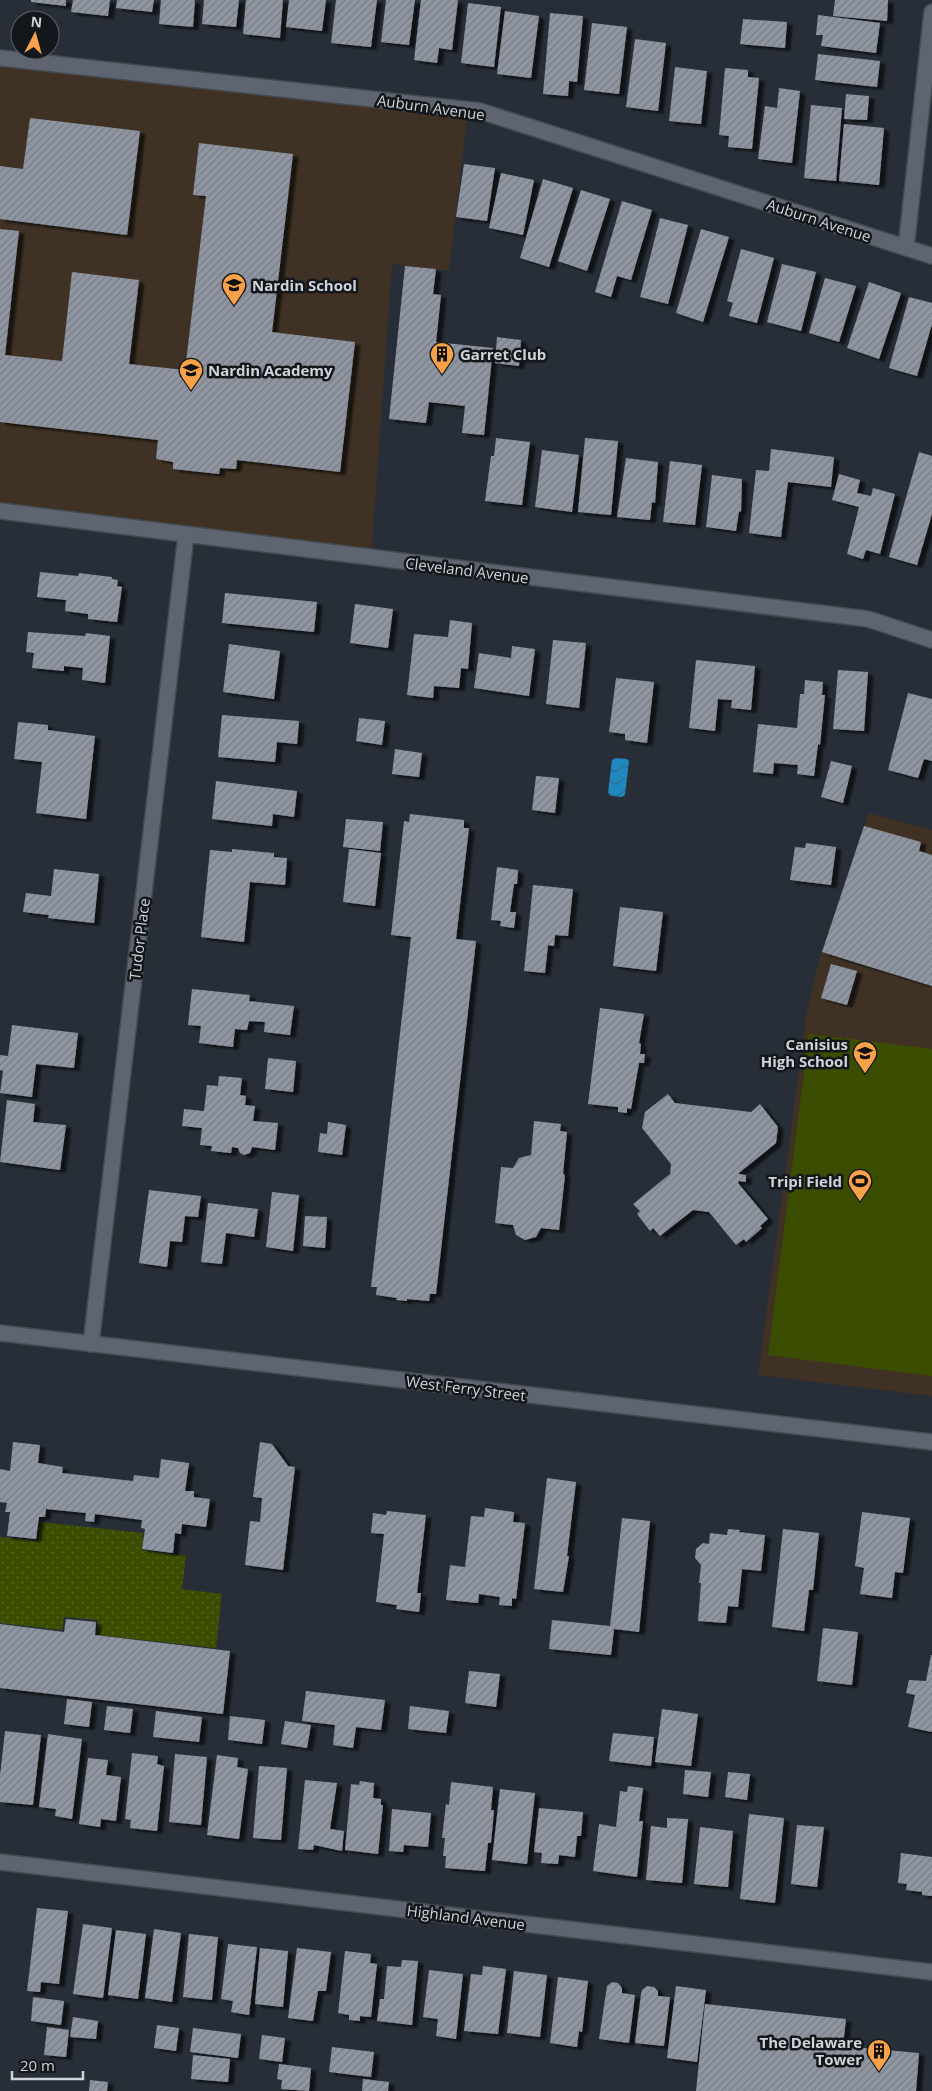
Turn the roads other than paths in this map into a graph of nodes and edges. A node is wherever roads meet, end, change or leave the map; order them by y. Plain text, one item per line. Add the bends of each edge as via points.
1 (932, 12) edge
2 (0, 58) edge
3 (906, 248) junction
4 (932, 256) edge
5 (0, 511) edge
6 (186, 534) junction
7 (932, 640) edge
8 (0, 1333) edge
9 (91, 1344) junction
10 (932, 1442) edge
11 (0, 1862) edge
12 (932, 1972) edge

1 - 3 street
2 - 3 street, Auburn Avenue via 480,111
3 - 4 street, Auburn Avenue
5 - 6 street, Cleveland Avenue
6 - 7 street, Cleveland Avenue via 868,619
6 - 9 street, Tudor Place
8 - 9 street, West Ferry Street
9 - 10 street, West Ferry Street
11 - 12 street, Highland Avenue

